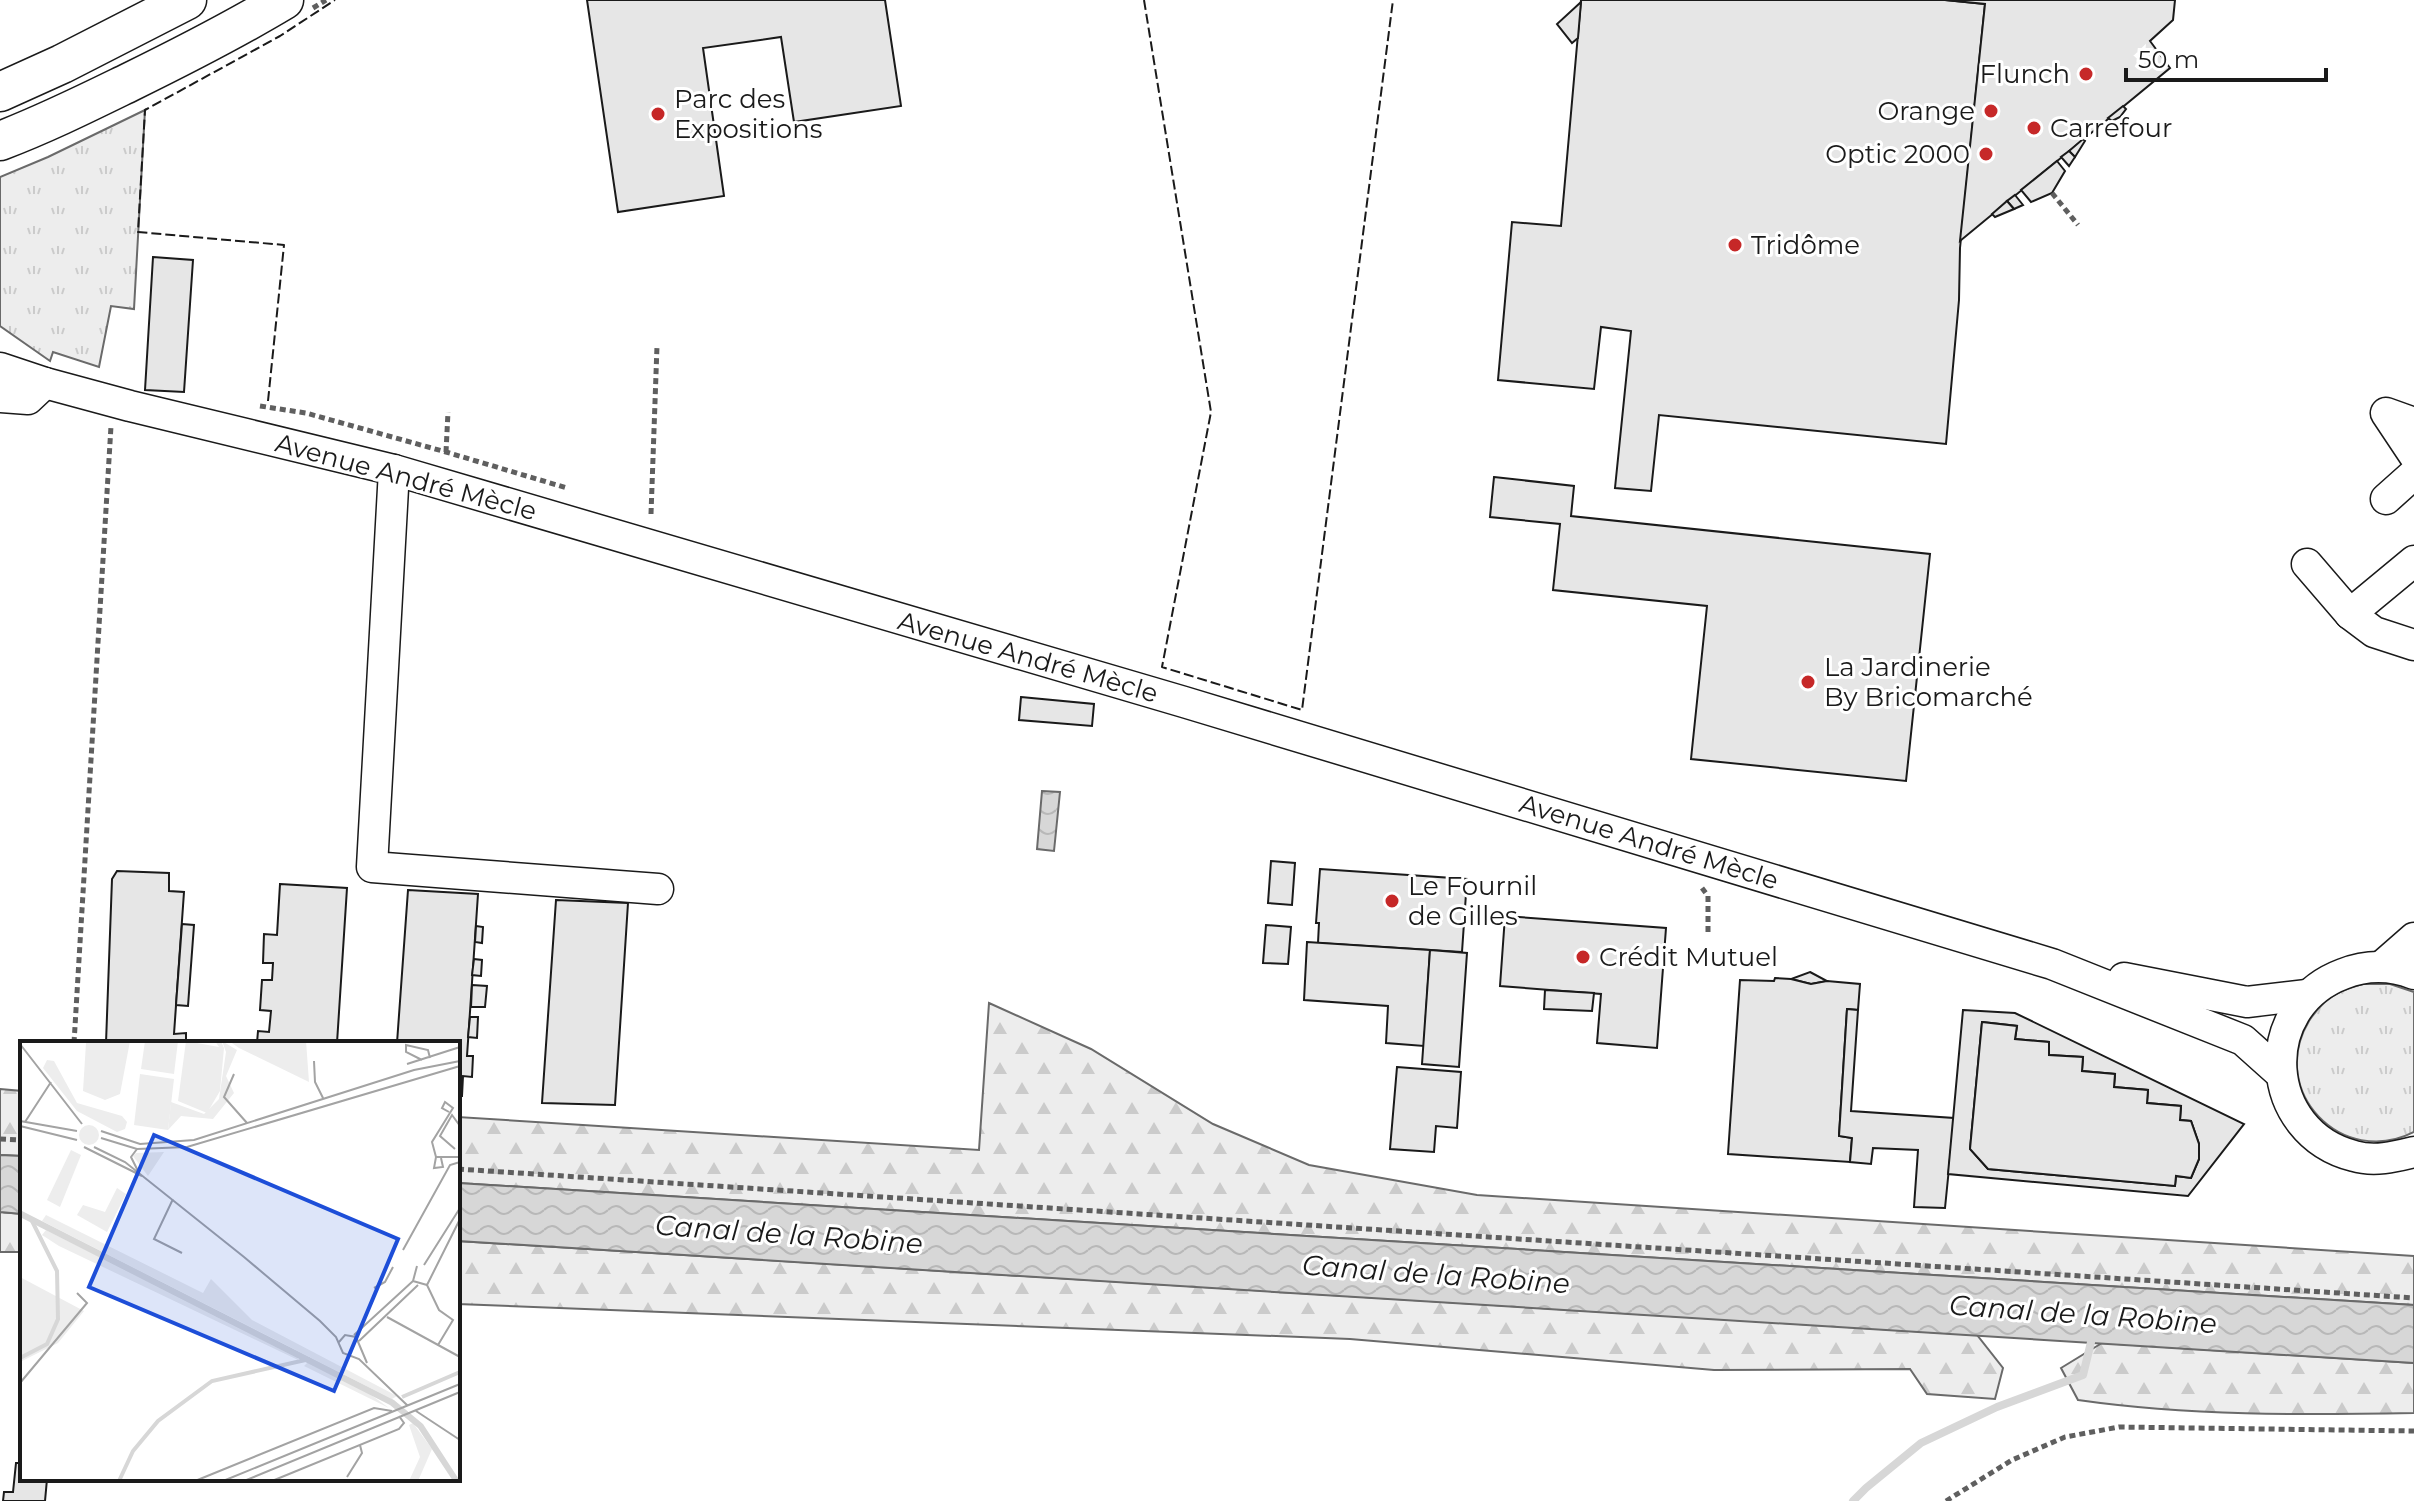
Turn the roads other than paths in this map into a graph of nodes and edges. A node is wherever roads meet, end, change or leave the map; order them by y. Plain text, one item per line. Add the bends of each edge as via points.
1 (187, 0) edge
2 (284, 0) edge
3 (0, 92) edge
4 (0, 141) edge
5 (14, 380) edge
6 (2414, 423) edge
7 (2414, 455) edge
8 (394, 470) junction
9 (2414, 474) edge
10 (2386, 499) dead end
11 (2414, 561) edge
12 (2307, 564) dead end
13 (2350, 614) junction
14 (2414, 645) edge
15 (658, 889) dead end
16 (2414, 938) edge
17 (2052, 964) junction
18 (2382, 966) junction
19 (2414, 974) edge
20 (2307, 995) junction
21 (2281, 1074) junction
22 (2414, 1152) edge

1 - 3 main road
2 - 4 main road via 163,66
5 - 8 street, Avenue André Mècle
6 - 7 street via 2386,413
8 - 15 street via 372,867
8 - 17 street, Avenue André Mècle
9 - 10 street
11 - 13 street
12 - 13 street
13 - 14 street via 2374,632
16 - 18 street
17 - 20 street, Avenue André Mècle via 2247,1002
17 - 21 street, Avenue André Mècle via 2243,1040
18 - 19 street
18 - 20 street via 2354,969
20 - 21 street via 2291,1018 2282,1045
21 - 22 street via 2288,1102 2305,1127 2328,1146 2355,1157 2385,1159

